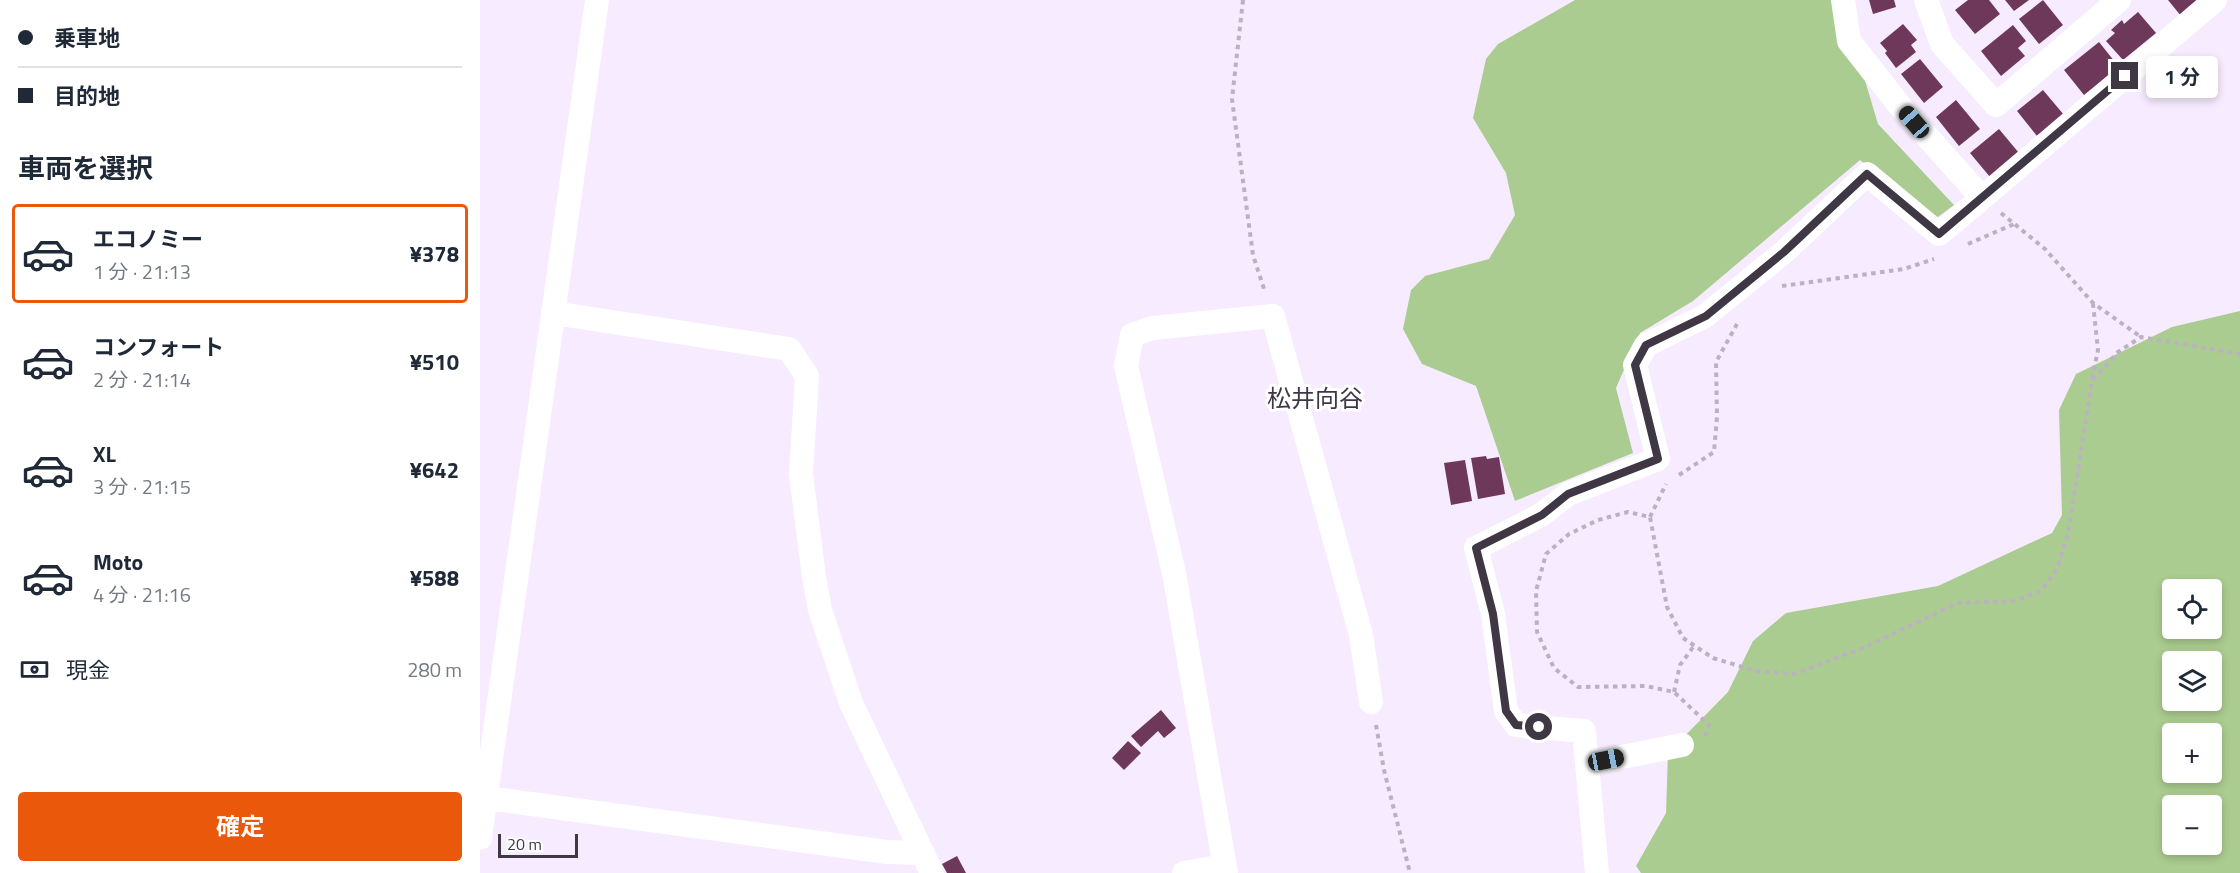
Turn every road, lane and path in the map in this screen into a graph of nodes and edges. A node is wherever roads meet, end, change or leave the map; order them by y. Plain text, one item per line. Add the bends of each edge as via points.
1 (597, 0) edge
2 (1243, 0) edge
3 (1843, 0) edge
4 (1926, 0) edge
5 (2119, 0) edge
6 (2215, 0) edge
7 (1982, 198) junction
8 (2014, 224) junction
9 (1960, 248) dead end
10 (1940, 256) dead end
11 (1780, 287) dead end
12 (2092, 303) junction
13 (553, 313) junction
14 (1743, 315) dead end
15 (1273, 316) junction
16 (2141, 337) junction
17 (2240, 354) edge
18 (2092, 381) junction
19 (1650, 517) junction
20 (1694, 646) junction
21 (1674, 692) junction
22 (1371, 702) joint
23 (1682, 745) joint
24 (1587, 764) junction
25 (483, 797) edge
26 (480, 838) edge
27 (927, 863) edge
28 (1225, 869) edge
29 (1184, 873) edge
30 (1410, 873) edge
31 (1597, 873) edge

1 - 13 street
2 - 15 path via 1232,99 1253,255
3 - 7 street via 1849,41 1900,106
4 - 5 street via 1942,44 1996,105
6 - 7 street
7 - 8 path
7 - 24 street via 1939,234 1867,174 1784,252 1706,316 1646,345 1635,365 1658,459 1568,494 1542,515 1476,548 1493,614 1506,711 1516,725 1584,731
8 - 9 path
8 - 12 path via 2046,249
10 - 11 path via 1904,270
12 - 16 path
12 - 18 path via 2098,350
13 - 25 street
13 - 27 street via 789,349 807,376 801,474 820,610 851,703
14 - 19 path via 1716,362 1714,452 1664,485
15 - 22 street via 1361,635
15 - 28 street via 1153,327 1132,335 1126,366 1174,573
16 - 17 path
16 - 18 path via 2118,352
18 - 20 path via 2068,534 2057,569 2041,591 2014,601 1958,603 1865,647 1794,674 1756,671 1713,658
19 - 20 path via 1667,607 1683,638
19 - 21 path via 1628,512 1598,520 1569,534 1546,554 1536,591 1537,632 1554,668 1578,687 1646,686
20 - 21 path via 1680,665
21 - 23 path via 1708,725 1704,741
22 - 30 path
23 - 24 street
24 - 31 street
25 - 26 street
25 - 27 street via 887,852
28 - 29 street

